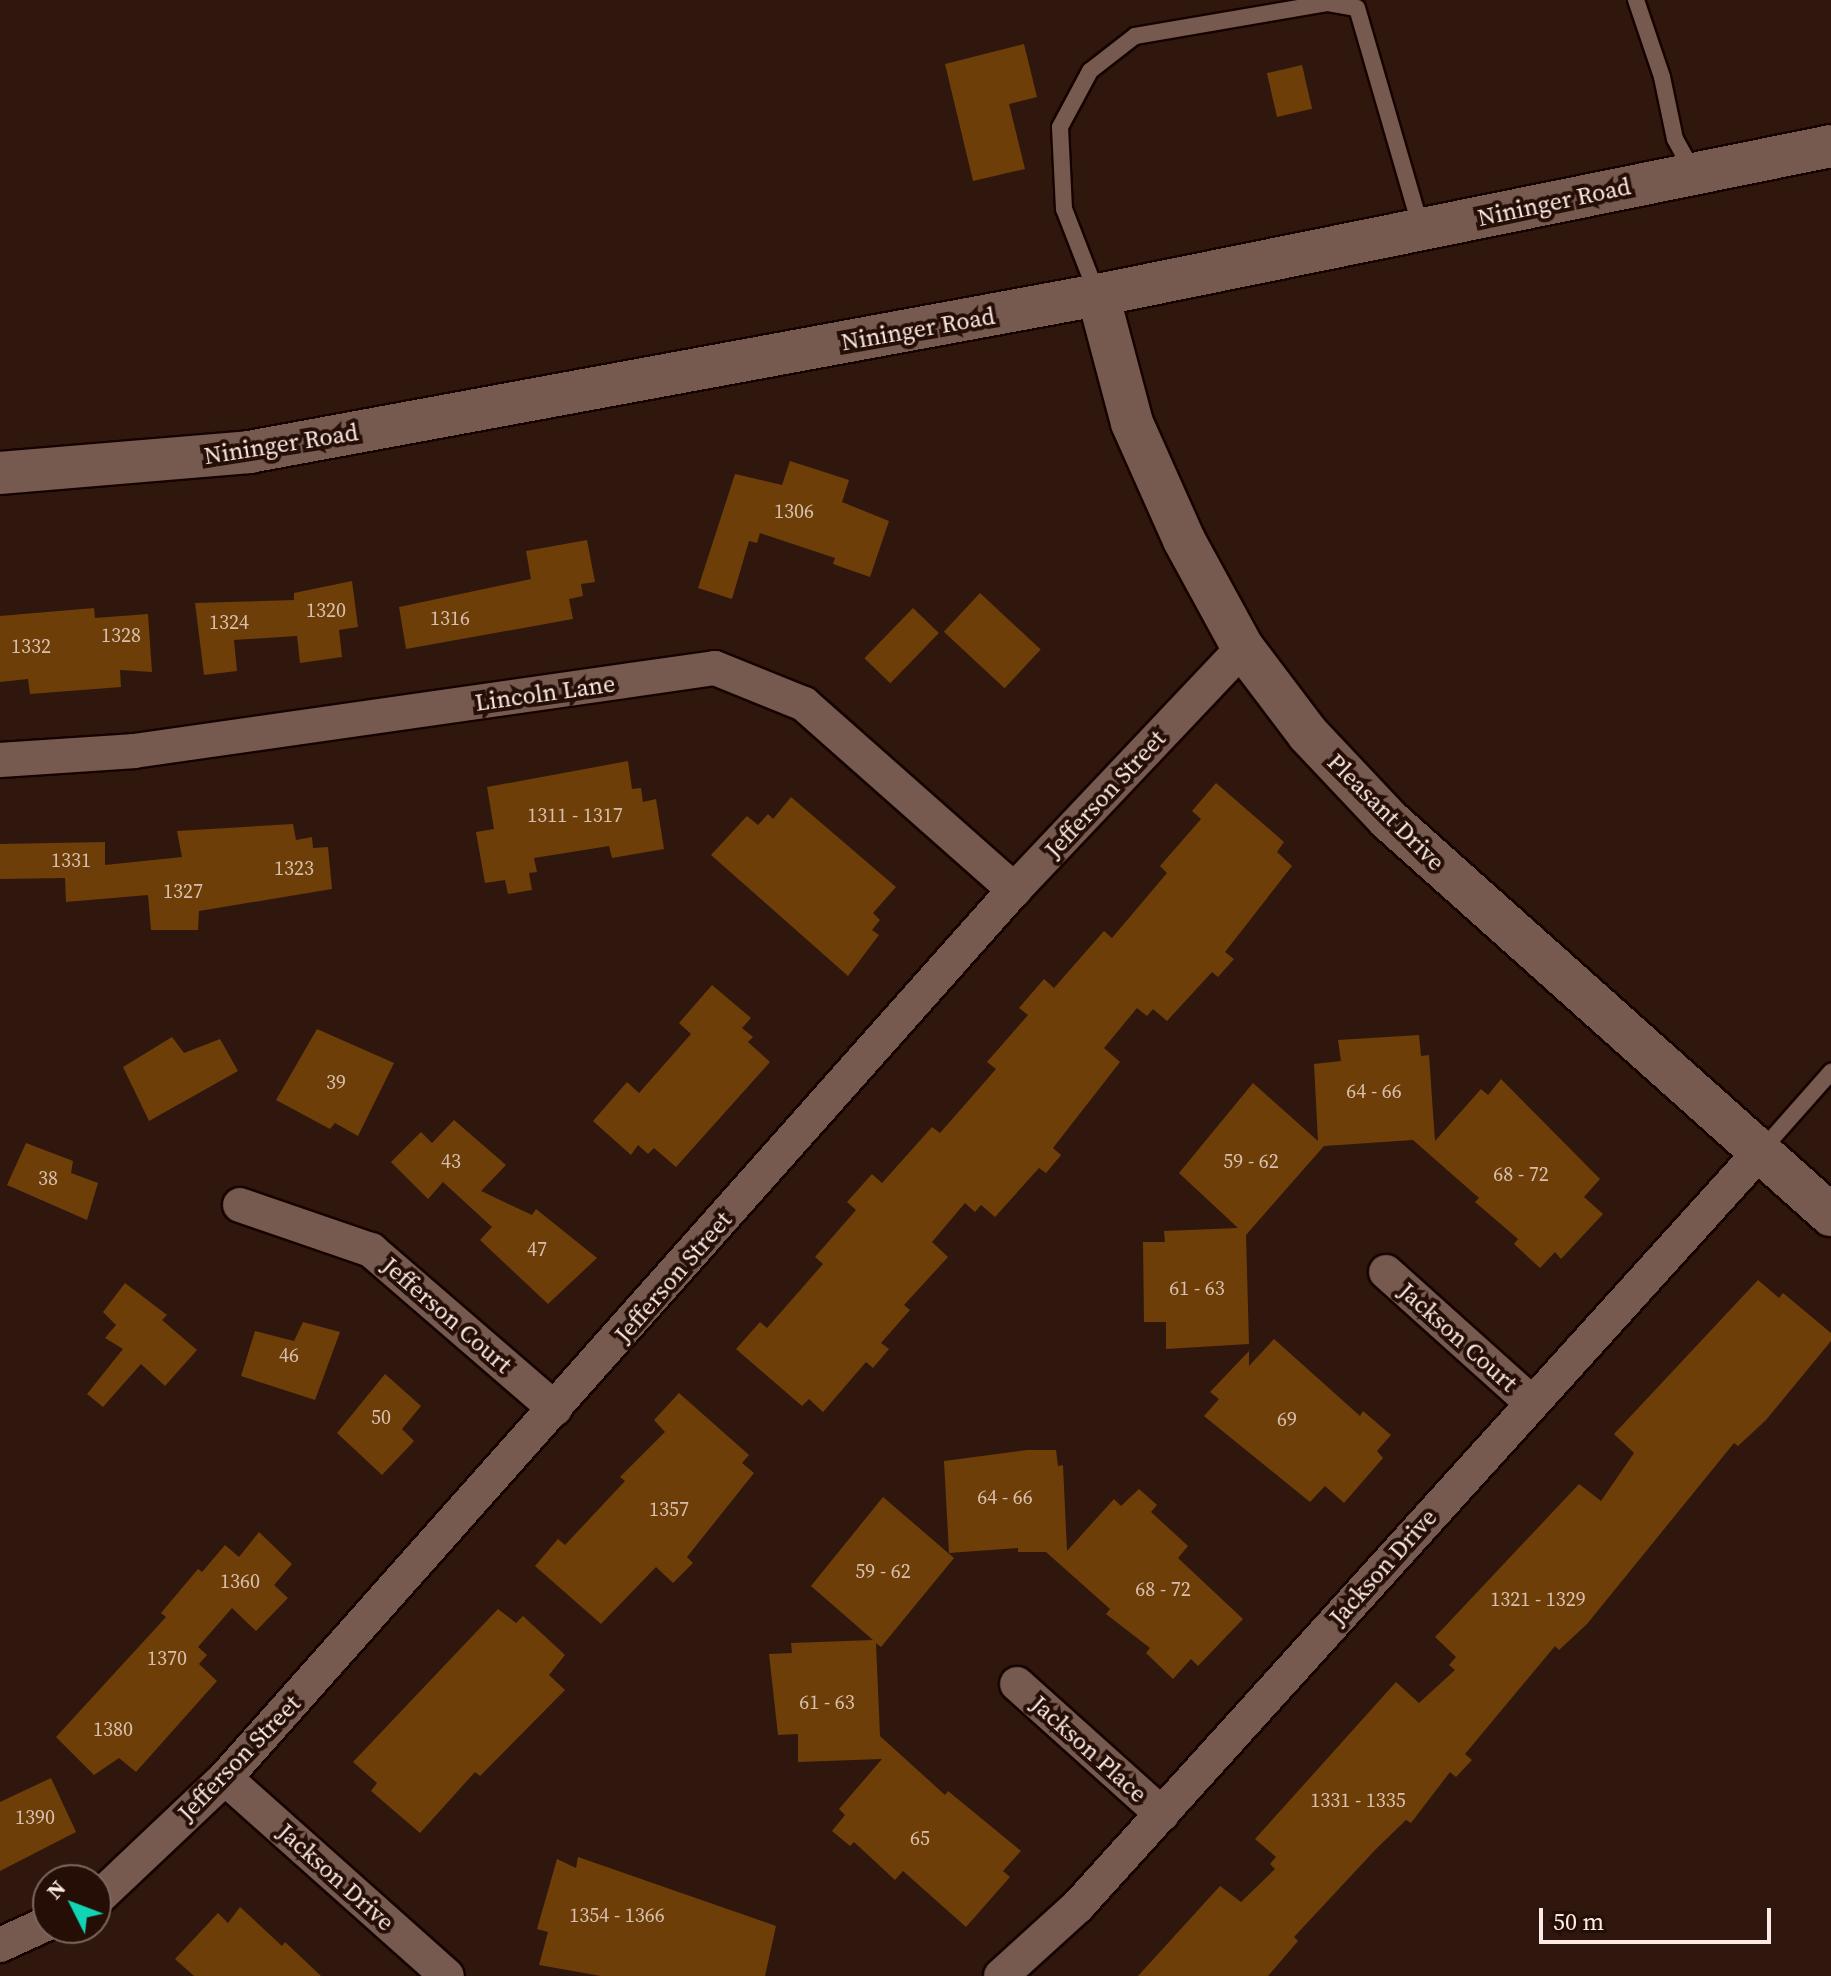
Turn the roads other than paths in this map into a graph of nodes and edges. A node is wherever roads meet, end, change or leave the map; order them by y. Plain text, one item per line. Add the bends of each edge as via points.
1 (1636, 0) edge
2 (1359, 3) edge
3 (1831, 146) edge
4 (1694, 174) junction
5 (1422, 229) junction
6 (1098, 295) junction
7 (0, 473) edge
8 (1243, 648) junction
9 (0, 760) edge
10 (1014, 890) junction
11 (1831, 1072) edge
12 (1760, 1152) junction
13 (240, 1205) dead end
14 (1831, 1215) edge
15 (1386, 1272) dead end
16 (1531, 1402) junction
17 (555, 1409) junction
18 (1017, 1684) dead end
19 (225, 1778) junction
20 (1162, 1814) junction
21 (112, 1885) edge
22 (32, 1930) edge
23 (0, 1945) edge
24 (447, 1976) edge
25 (1001, 1976) edge

1 - 4 lane via 1662,77 1675,139
2 - 5 lane
2 - 6 lane via 1328,3 1135,36 1090,71 1060,127 1064,209
3 - 4 street, Nininger Road
4 - 5 street, Nininger Road
5 - 6 street, Nininger Road
6 - 7 street, Nininger Road via 249,452
6 - 8 street, Pleasant Drive via 1132,423 1184,540
8 - 10 street, Jefferson Street
8 - 12 street, Pleasant Drive via 1308,734 1389,820
9 - 10 street, Lincoln Lane via 134,751 715,668 804,704
10 - 17 street, Jefferson Street
11 - 12 lane
12 - 14 street, Pleasant Drive
12 - 16 street, Jackson Drive
13 - 17 street, Jefferson Court via 371,1250
15 - 16 street, Jackson Court
16 - 20 street, Jackson Drive
17 - 19 street, Jefferson Street
18 - 20 street, Jackson Place
19 - 21 street, Jefferson Street
19 - 24 street, Jackson Drive
20 - 25 street, Jackson Drive via 1078,1906
22 - 23 street

